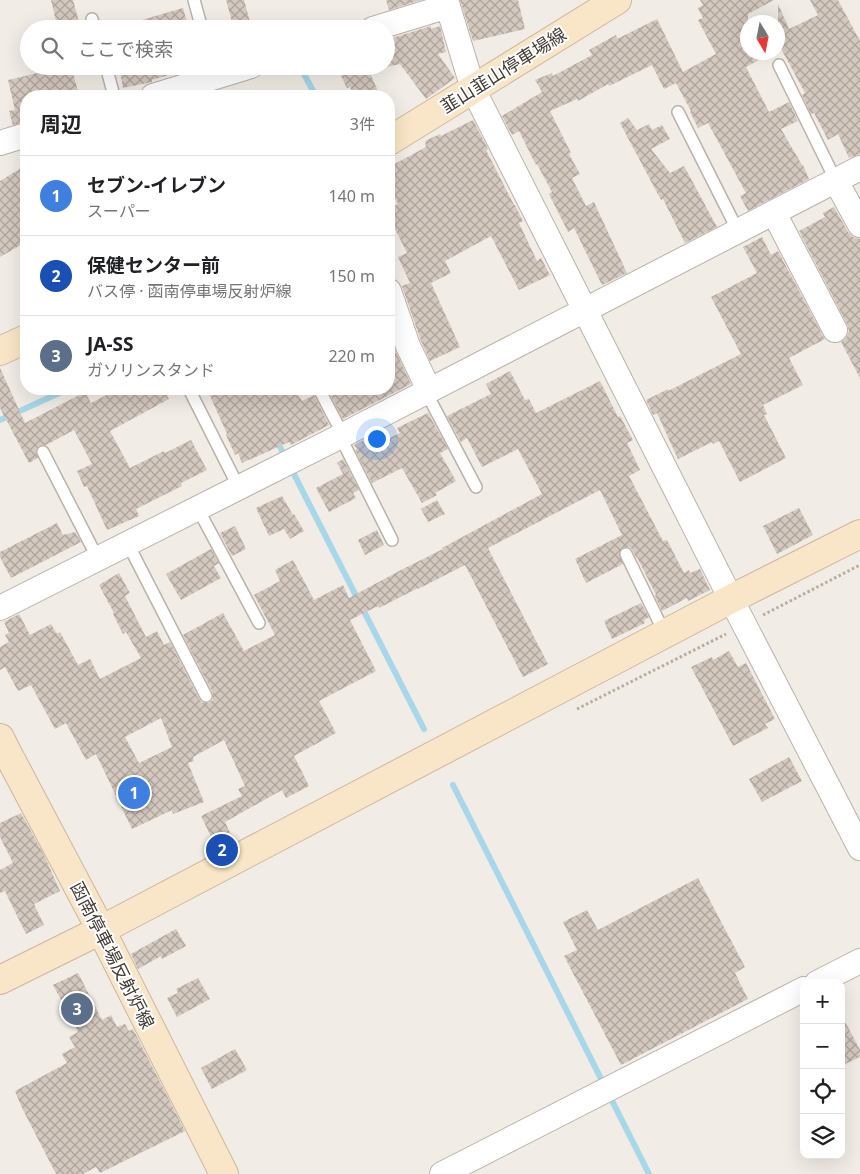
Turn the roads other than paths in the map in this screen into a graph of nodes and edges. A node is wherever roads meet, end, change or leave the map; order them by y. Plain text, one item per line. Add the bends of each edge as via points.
1 (194, 0) edge
2 (617, 0) edge
3 (447, 3) edge
4 (200, 20) edge
5 (395, 21) edge
6 (779, 65) dead end
7 (108, 75) edge
8 (206, 75) edge
9 (473, 89) junction
10 (112, 90) edge
11 (168, 90) edge
12 (678, 112) dead end
13 (20, 137) edge
14 (395, 137) edge
15 (0, 143) edge
16 (860, 168) edge
17 (836, 181) junction
18 (774, 213) junction
19 (860, 225) edge
20 (738, 232) junction
21 (395, 308) edge
22 (584, 310) junction
23 (835, 330) dead end
24 (20, 342) edge
25 (0, 351) edge
26 (428, 391) junction
27 (192, 395) edge
28 (321, 395) edge
29 (341, 435) junction
30 (43, 452) dead end
31 (476, 487) dead end
32 (239, 488) junction
33 (198, 509) junction
34 (860, 534) edge
35 (392, 540) dead end
36 (128, 544) junction
37 (626, 554) dead end
38 (98, 559) junction
39 (731, 599) junction
40 (0, 608) edge
41 (259, 623) dead end
42 (665, 634) junction
43 (206, 696) dead end
44 (3, 750) edge
45 (860, 848) edge
46 (101, 930) junction
47 (860, 961) edge
48 (825, 979) edge
49 (0, 980) edge
50 (800, 991) edge
51 (224, 1174) edge
52 (442, 1174) edge

1 - 4 lane
2 - 9 street, 韮山韮山停車場線
3 - 5 street
3 - 9 street
6 - 17 lane
7 - 10 lane
8 - 11 street
9 - 14 street, 韮山韮山停車場線
9 - 22 street
12 - 20 lane
13 - 15 street
16 - 17 street
17 - 18 street
17 - 19 street
18 - 20 street
18 - 23 street
20 - 22 street
21 - 26 street
22 - 26 street
22 - 39 street
24 - 25 street
26 - 29 street
26 - 31 lane
27 - 32 lane
28 - 29 lane
29 - 32 street
29 - 35 lane
30 - 38 lane
32 - 33 street
33 - 36 street
33 - 41 lane
34 - 39 street
36 - 38 street
36 - 43 lane
37 - 42 lane
38 - 40 street
39 - 42 street
39 - 45 street
42 - 46 street
44 - 46 street, 函南停車場反射炉線
46 - 49 street
46 - 51 street, 函南停車場反射炉線
47 - 48 street
50 - 52 street

